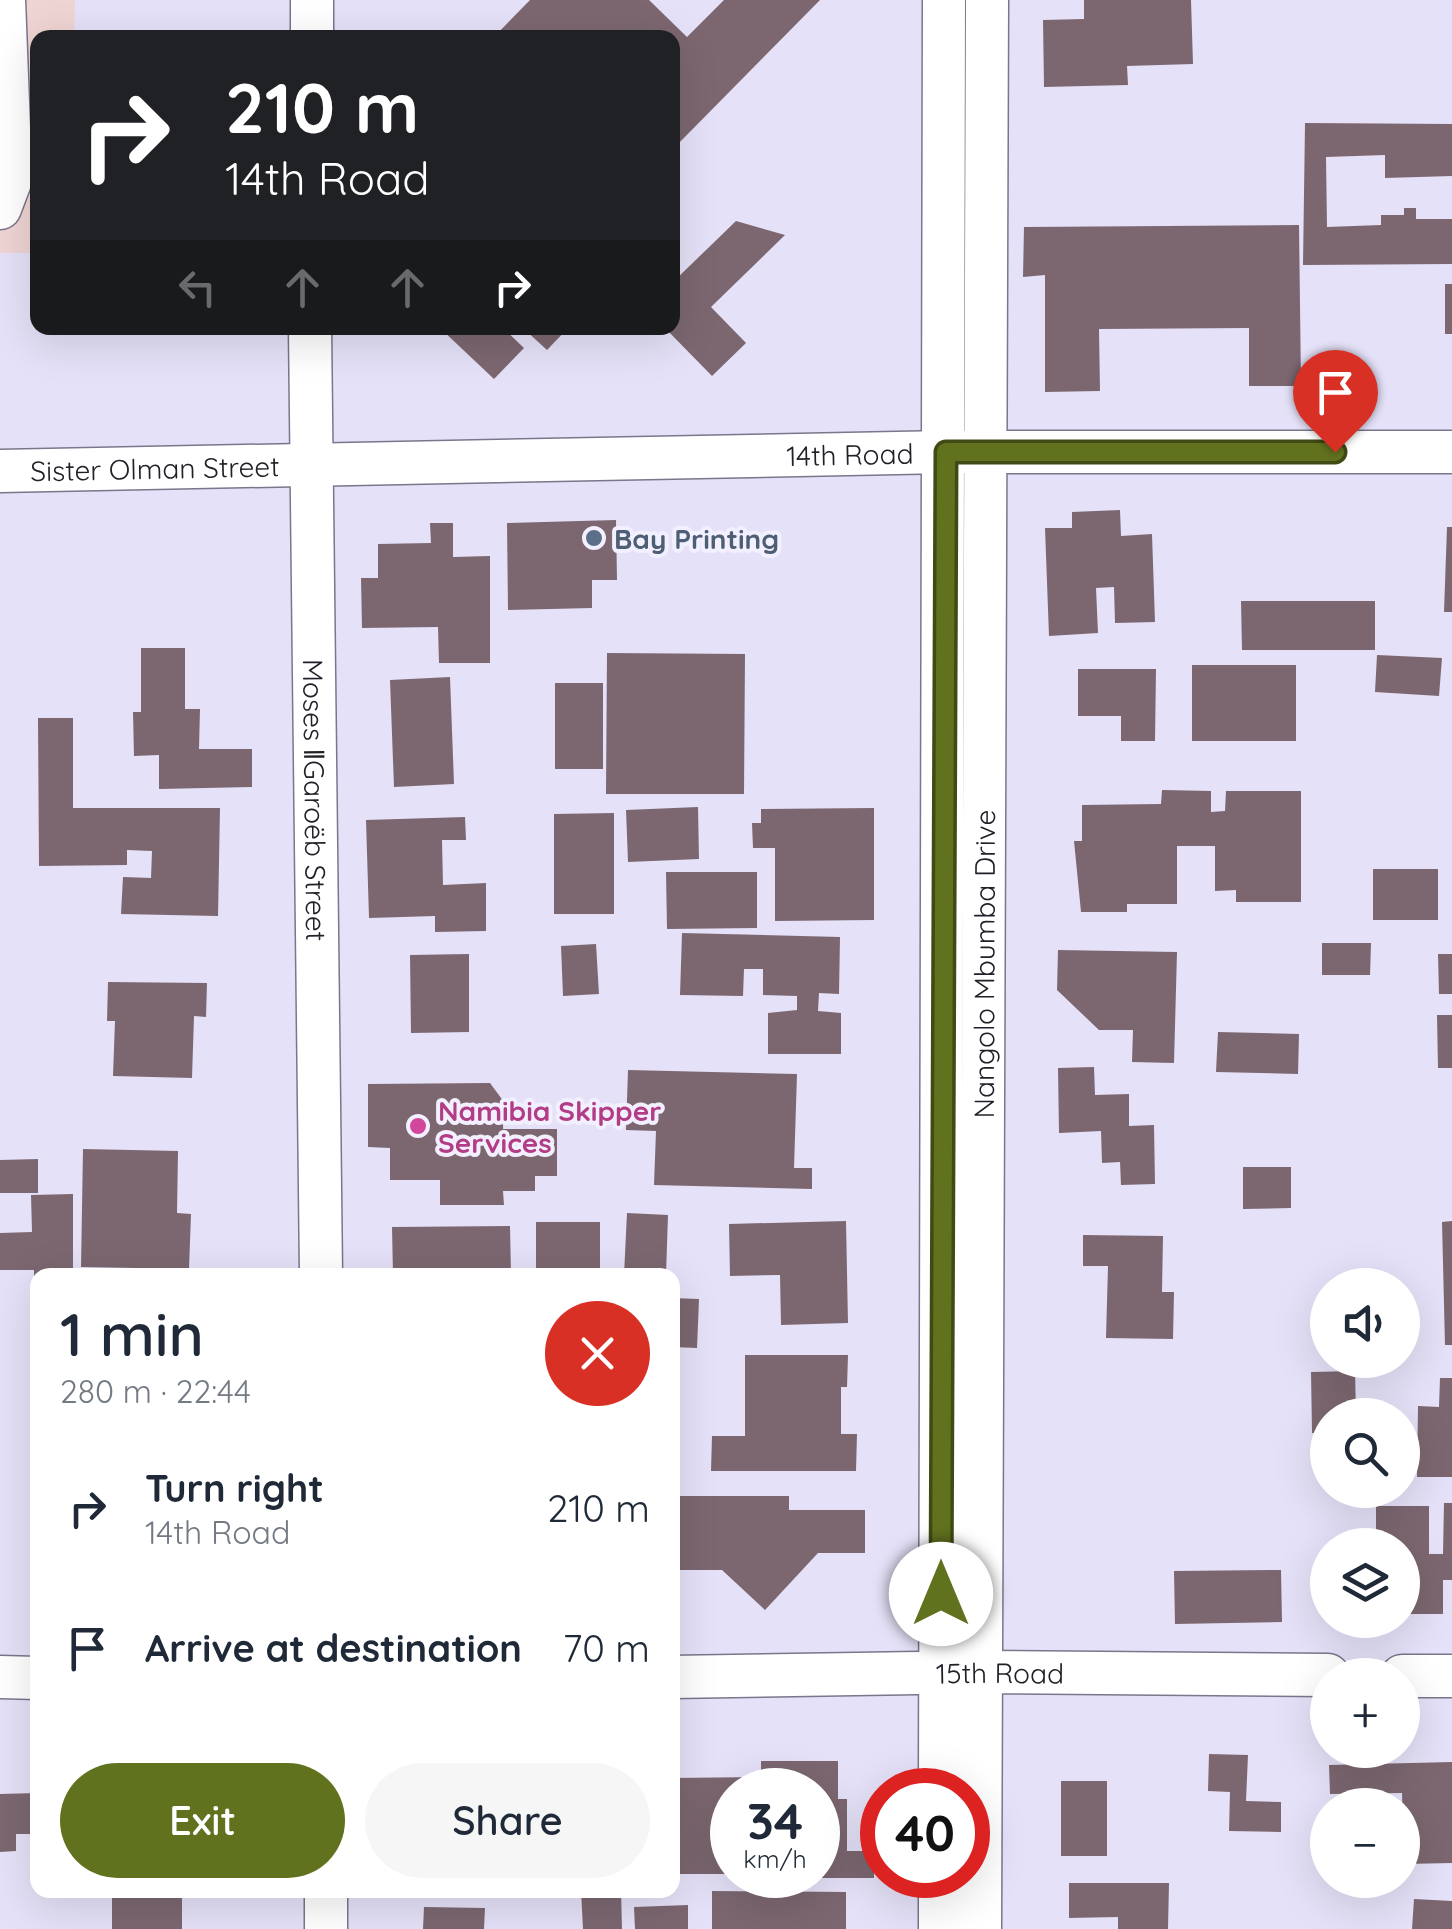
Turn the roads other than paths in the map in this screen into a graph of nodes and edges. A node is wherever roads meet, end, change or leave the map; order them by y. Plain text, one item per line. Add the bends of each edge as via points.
1 (4, 0) edge
2 (312, 0) edge
3 (944, 0) edge
4 (987, 0) edge
5 (312, 30) edge
6 (0, 208) edge
7 (310, 335) edge
8 (965, 452) junction
9 (1452, 452) edge
10 (309, 465) junction
11 (0, 471) edge
12 (321, 1268) edge
13 (960, 1673) junction
14 (1310, 1675) edge
15 (1420, 1676) edge
16 (1452, 1676) edge
17 (0, 1677) edge
18 (680, 1677) edge
19 (30, 1678) edge
20 (944, 1768) edge
21 (326, 1898) edge
22 (940, 1898) edge
23 (326, 1929) edge
24 (940, 1929) edge
25 (980, 1929) edge

1 - 6 street via 11,180
2 - 5 street
3 - 8 street, Nangolo Mbumba Drive
4 - 8 street, Nangolo Mbumba Drive
7 - 10 street, Moses ǁGaroëb Street
8 - 9 street, 14th Road
8 - 10 street, 14th Road
8 - 13 street, Nangolo Mbumba Drive
10 - 11 street, Sister Olman Street
10 - 12 street, Moses ǁGaroëb Street
13 - 14 street, 15th Road
13 - 18 street, 15th Road
13 - 20 street, Nangolo Mbumba Drive
13 - 25 street, Nangolo Mbumba Drive
15 - 16 street
17 - 19 street
21 - 23 street
22 - 24 street

